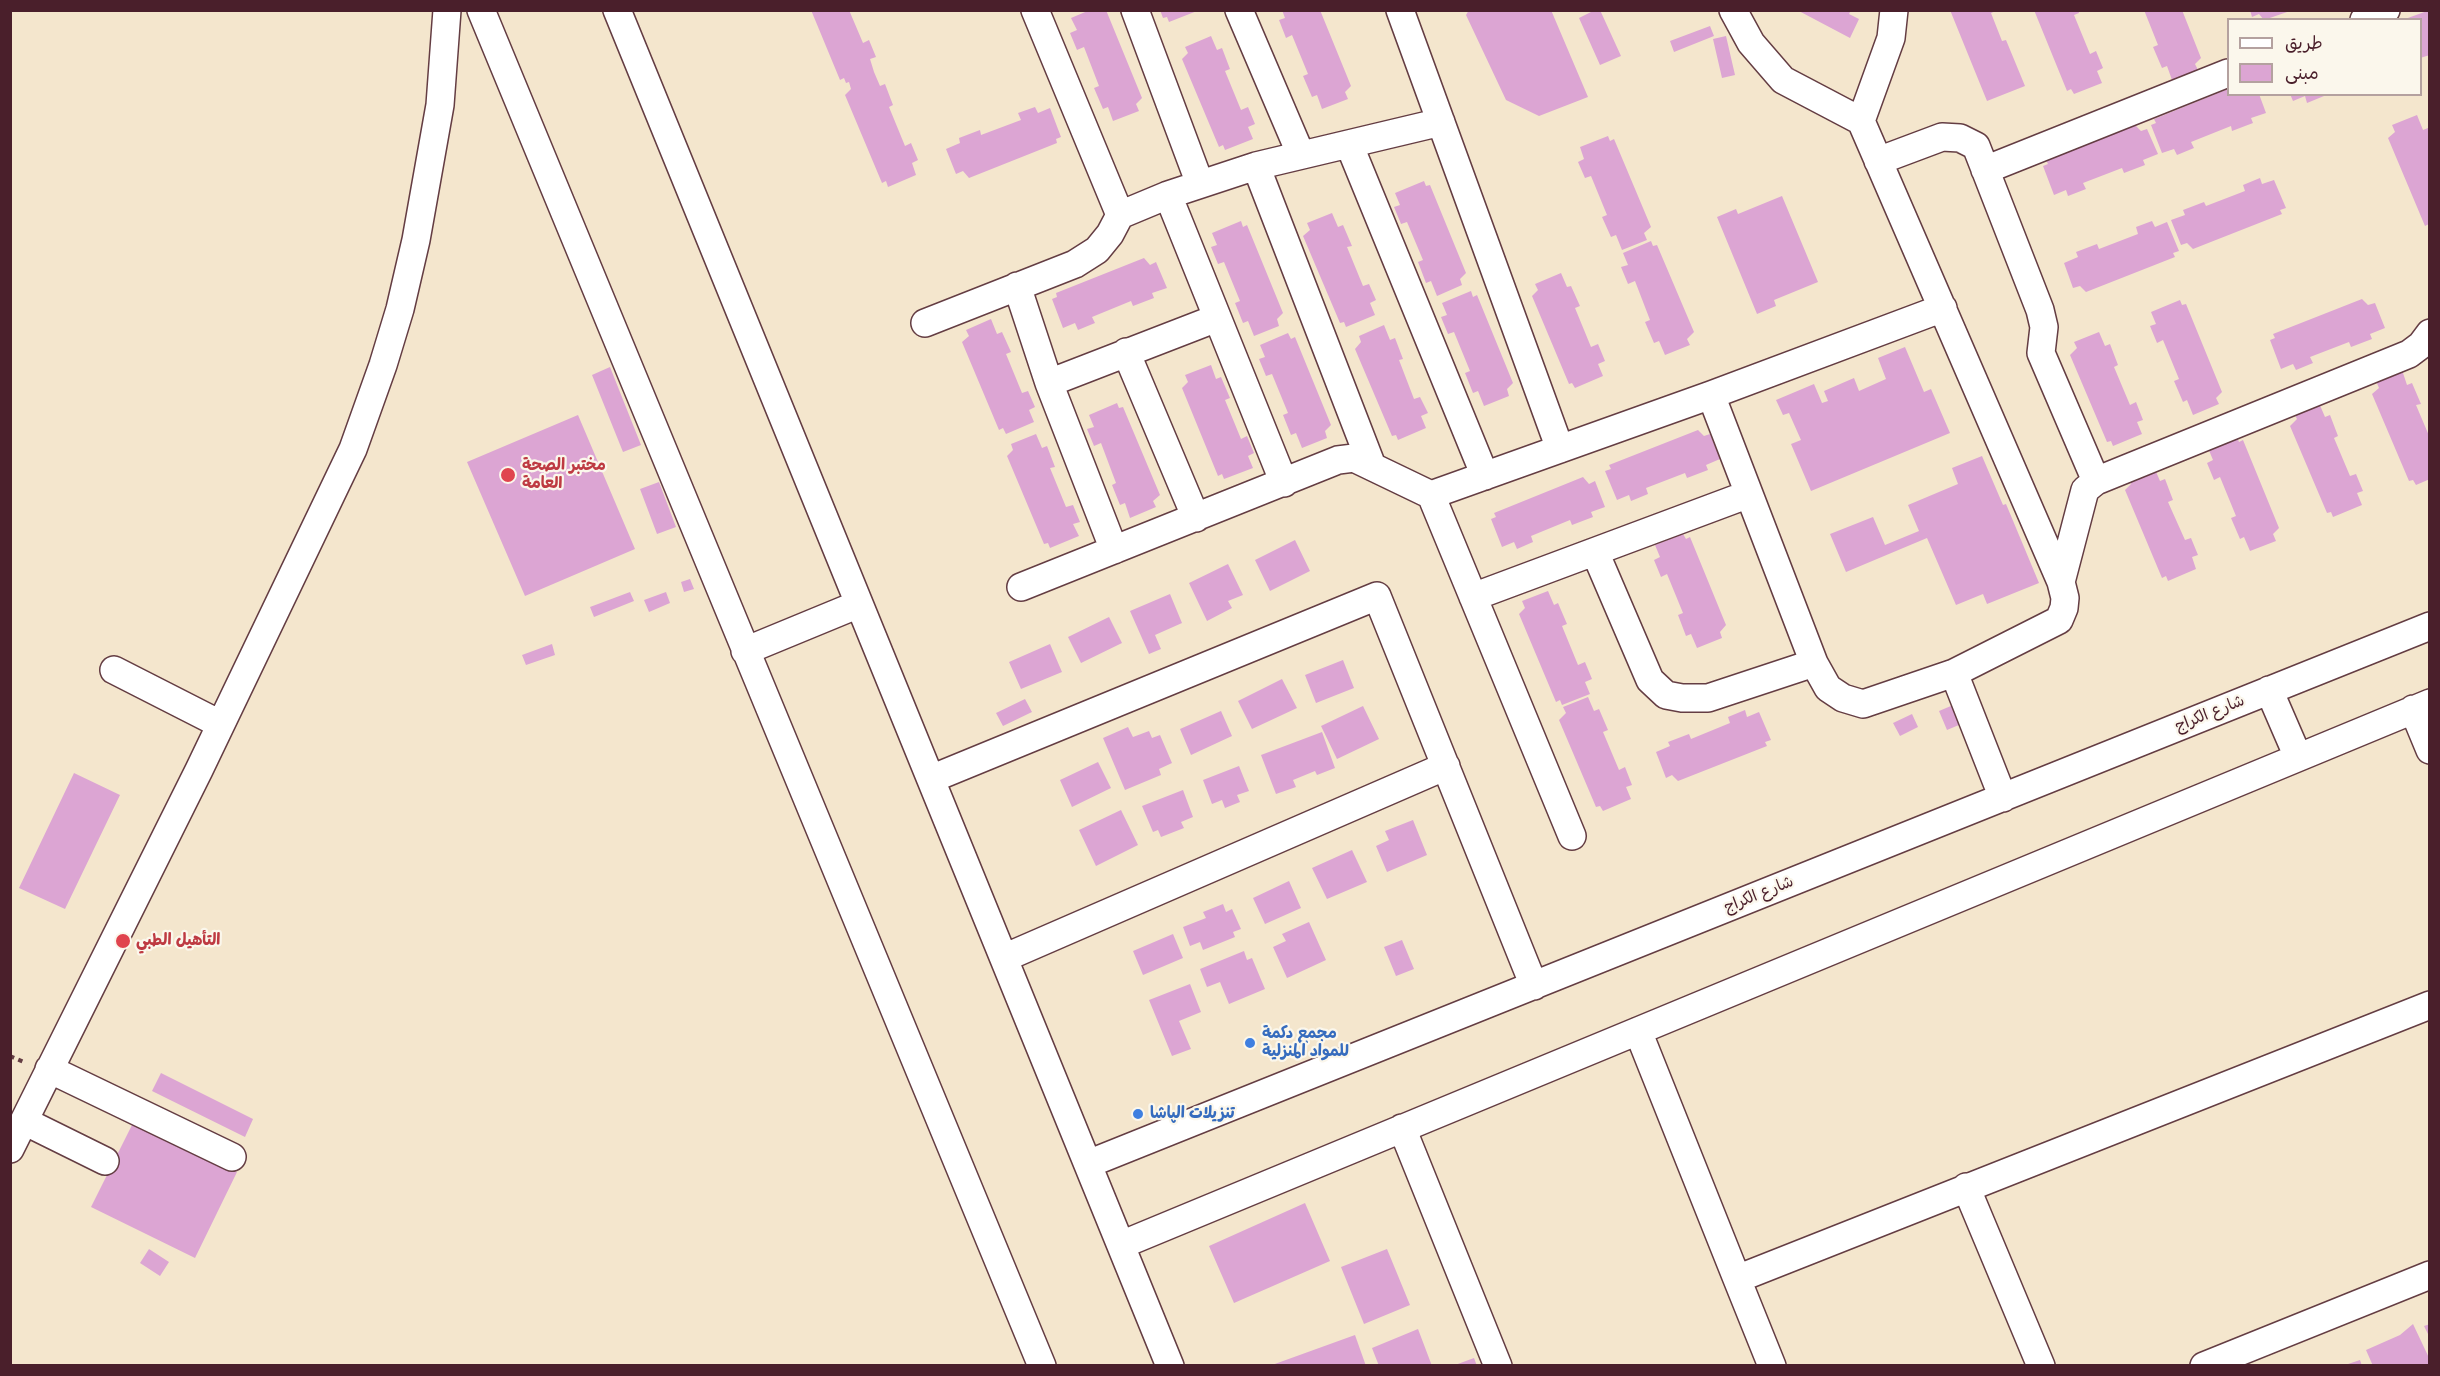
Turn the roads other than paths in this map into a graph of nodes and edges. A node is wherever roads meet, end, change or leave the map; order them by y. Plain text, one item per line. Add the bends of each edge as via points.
1 (447, 10) edge
2 (481, 10) edge
3 (617, 10) edge
4 (1035, 10) edge
5 (1135, 10) edge
6 (1239, 10) edge
7 (1400, 10) edge
8 (1733, 10) edge
9 (1894, 10) edge
10 (2386, 10) edge
11 (2368, 18) edge
12 (2227, 74) edge
13 (1441, 122) junction
14 (1861, 122) junction
15 (1349, 144) junction
16 (1301, 155) junction
17 (1878, 161) junction
18 (1256, 166) junction
19 (1985, 170) junction
20 (1200, 184) junction
21 (1168, 195) junction
22 (1120, 215) junction
23 (1017, 286) junction
24 (1943, 308) junction
25 (1217, 318) junction
26 (926, 323) dead end
27 (2430, 333) edge
28 (1126, 352) junction
29 (1049, 383) junction
30 (1711, 395) junction
31 (1560, 449) junction
32 (1372, 466) junction
33 (1485, 476) junction
34 (2096, 481) junction
35 (1284, 483) junction
36 (1749, 494) junction
37 (1431, 495) junction
38 (1196, 518) junction
39 (1114, 550) junction
40 (1595, 552) junction
41 (2061, 582) junction
42 (1021, 587) dead end
43 (1473, 597) junction
44 (859, 604) junction
45 (2430, 626) edge
46 (745, 651) junction
47 (1814, 663) junction
48 (114, 670) dead end
49 (1954, 673) junction
50 (2269, 690) junction
51 (2421, 706) edge
52 (220, 724) junction
53 (2430, 750) edge
54 (2298, 757) junction
55 (1446, 766) junction
56 (931, 779) junction
57 (2003, 798) junction
58 (1572, 836) dead end
59 (1004, 958) junction
60 (1534, 986) junction
61 (2430, 1005) edge
62 (1638, 1031) junction
63 (49, 1069) junction
64 (24, 1121) junction
65 (1402, 1128) junction
66 (10, 1149) edge
67 (232, 1157) dead end
68 (105, 1161) dead end
69 (1088, 1164) junction
70 (1966, 1187) junction
71 (1121, 1245) junction
72 (2430, 1275) edge
73 (1737, 1279) junction
74 (1042, 1365) edge
75 (1170, 1365) edge
76 (1498, 1365) edge
77 (1772, 1365) edge
78 (2041, 1365) edge
79 (2204, 1365) edge

1 - 52 street via 436,136 400,309 353,448
2 - 46 street
3 - 44 street
4 - 22 street
5 - 20 street
6 - 16 street
7 - 13 street
8 - 14 street via 1751,43 1783,80
9 - 14 street via 1891,38
10 - 11 street
12 - 19 street
13 - 15 street
13 - 31 street
14 - 17 street
15 - 16 street
15 - 33 street
16 - 18 street
17 - 19 street via 1942,137 1960,138 1976,146
17 - 24 street
18 - 20 street
18 - 32 street
19 - 34 street via 2040,310 2044,327 2041,353
20 - 21 street
21 - 22 street
21 - 25 street
22 - 23 street via 1097,250 1075,264
23 - 26 street
23 - 29 street
24 - 30 street
24 - 41 street
25 - 28 street
25 - 35 street
27 - 34 street via 2409,354
28 - 29 street
28 - 38 street
29 - 39 street
30 - 31 street
30 - 36 street
31 - 33 street
32 - 35 street via 1354,458 1338,460
32 - 37 street
33 - 37 street
34 - 41 street via 2085,490
35 - 38 street
36 - 40 street
36 - 47 street
37 - 43 street
38 - 39 street
39 - 42 street
40 - 43 street
40 - 47 street via 1650,680 1666,695 1708,698
41 - 49 street via 2065,598 2059,620
43 - 58 street
44 - 46 street
44 - 56 street
45 - 50 street, شارع الكراج
46 - 74 street
47 - 49 street via 1827,688 1863,704
48 - 52 street
49 - 57 street
50 - 54 street
50 - 57 street, شارع الكراج
51 - 53 street
51 - 54 street
52 - 63 street
54 - 62 street
55 - 56 street via 1377,596
55 - 59 street
55 - 60 street
56 - 59 street
57 - 60 street, شارع الكراج
59 - 69 street
60 - 69 street, شارع الكراج
61 - 70 street
62 - 65 street
62 - 73 street
63 - 64 street
63 - 67 street
64 - 66 street
64 - 68 street
65 - 71 street
65 - 76 street
69 - 71 street
70 - 73 street
70 - 78 street
71 - 75 street
72 - 79 street
73 - 77 street

